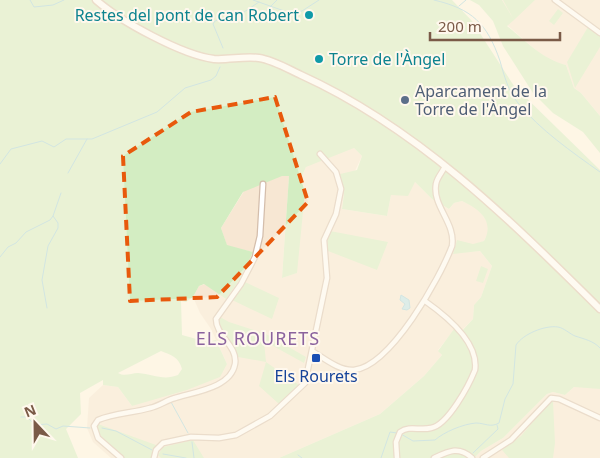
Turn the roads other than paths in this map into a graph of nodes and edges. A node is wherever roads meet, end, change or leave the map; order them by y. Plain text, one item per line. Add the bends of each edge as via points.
1 (96, 0) edge
2 (555, 0) edge
3 (600, 33) edge
4 (320, 154) dead end
5 (445, 166) junction
6 (263, 184) dead end
7 (425, 300) junction
8 (600, 309) edge
9 (312, 351) junction
10 (600, 418) edge
11 (120, 458) edge
12 (154, 458) edge
13 (397, 458) edge
14 (434, 458) edge
15 (472, 458) edge
16 (483, 458) edge

1 - 5 street via 144,31 189,52 215,59 260,58 303,75 391,125
2 - 3 street
4 - 9 street via 332,166 341,190 336,214 324,240 327,278
5 - 7 street via 436,182 436,193 453,238 441,272
5 - 8 street via 489,202
6 - 11 street via 260,236 255,257 241,284 216,319 235,356 233,370 224,381 207,389 150,408 98,420 94,426 96,435
7 - 9 street via 397,339 363,367 346,370
7 - 13 street via 465,339 476,363 475,370 443,421 431,428 403,430 397,438
9 - 12 street via 305,383 263,421 228,438 191,437 164,443 156,450
10 - 16 street via 551,398 511,440
14 - 15 street via 456,450 466,452

